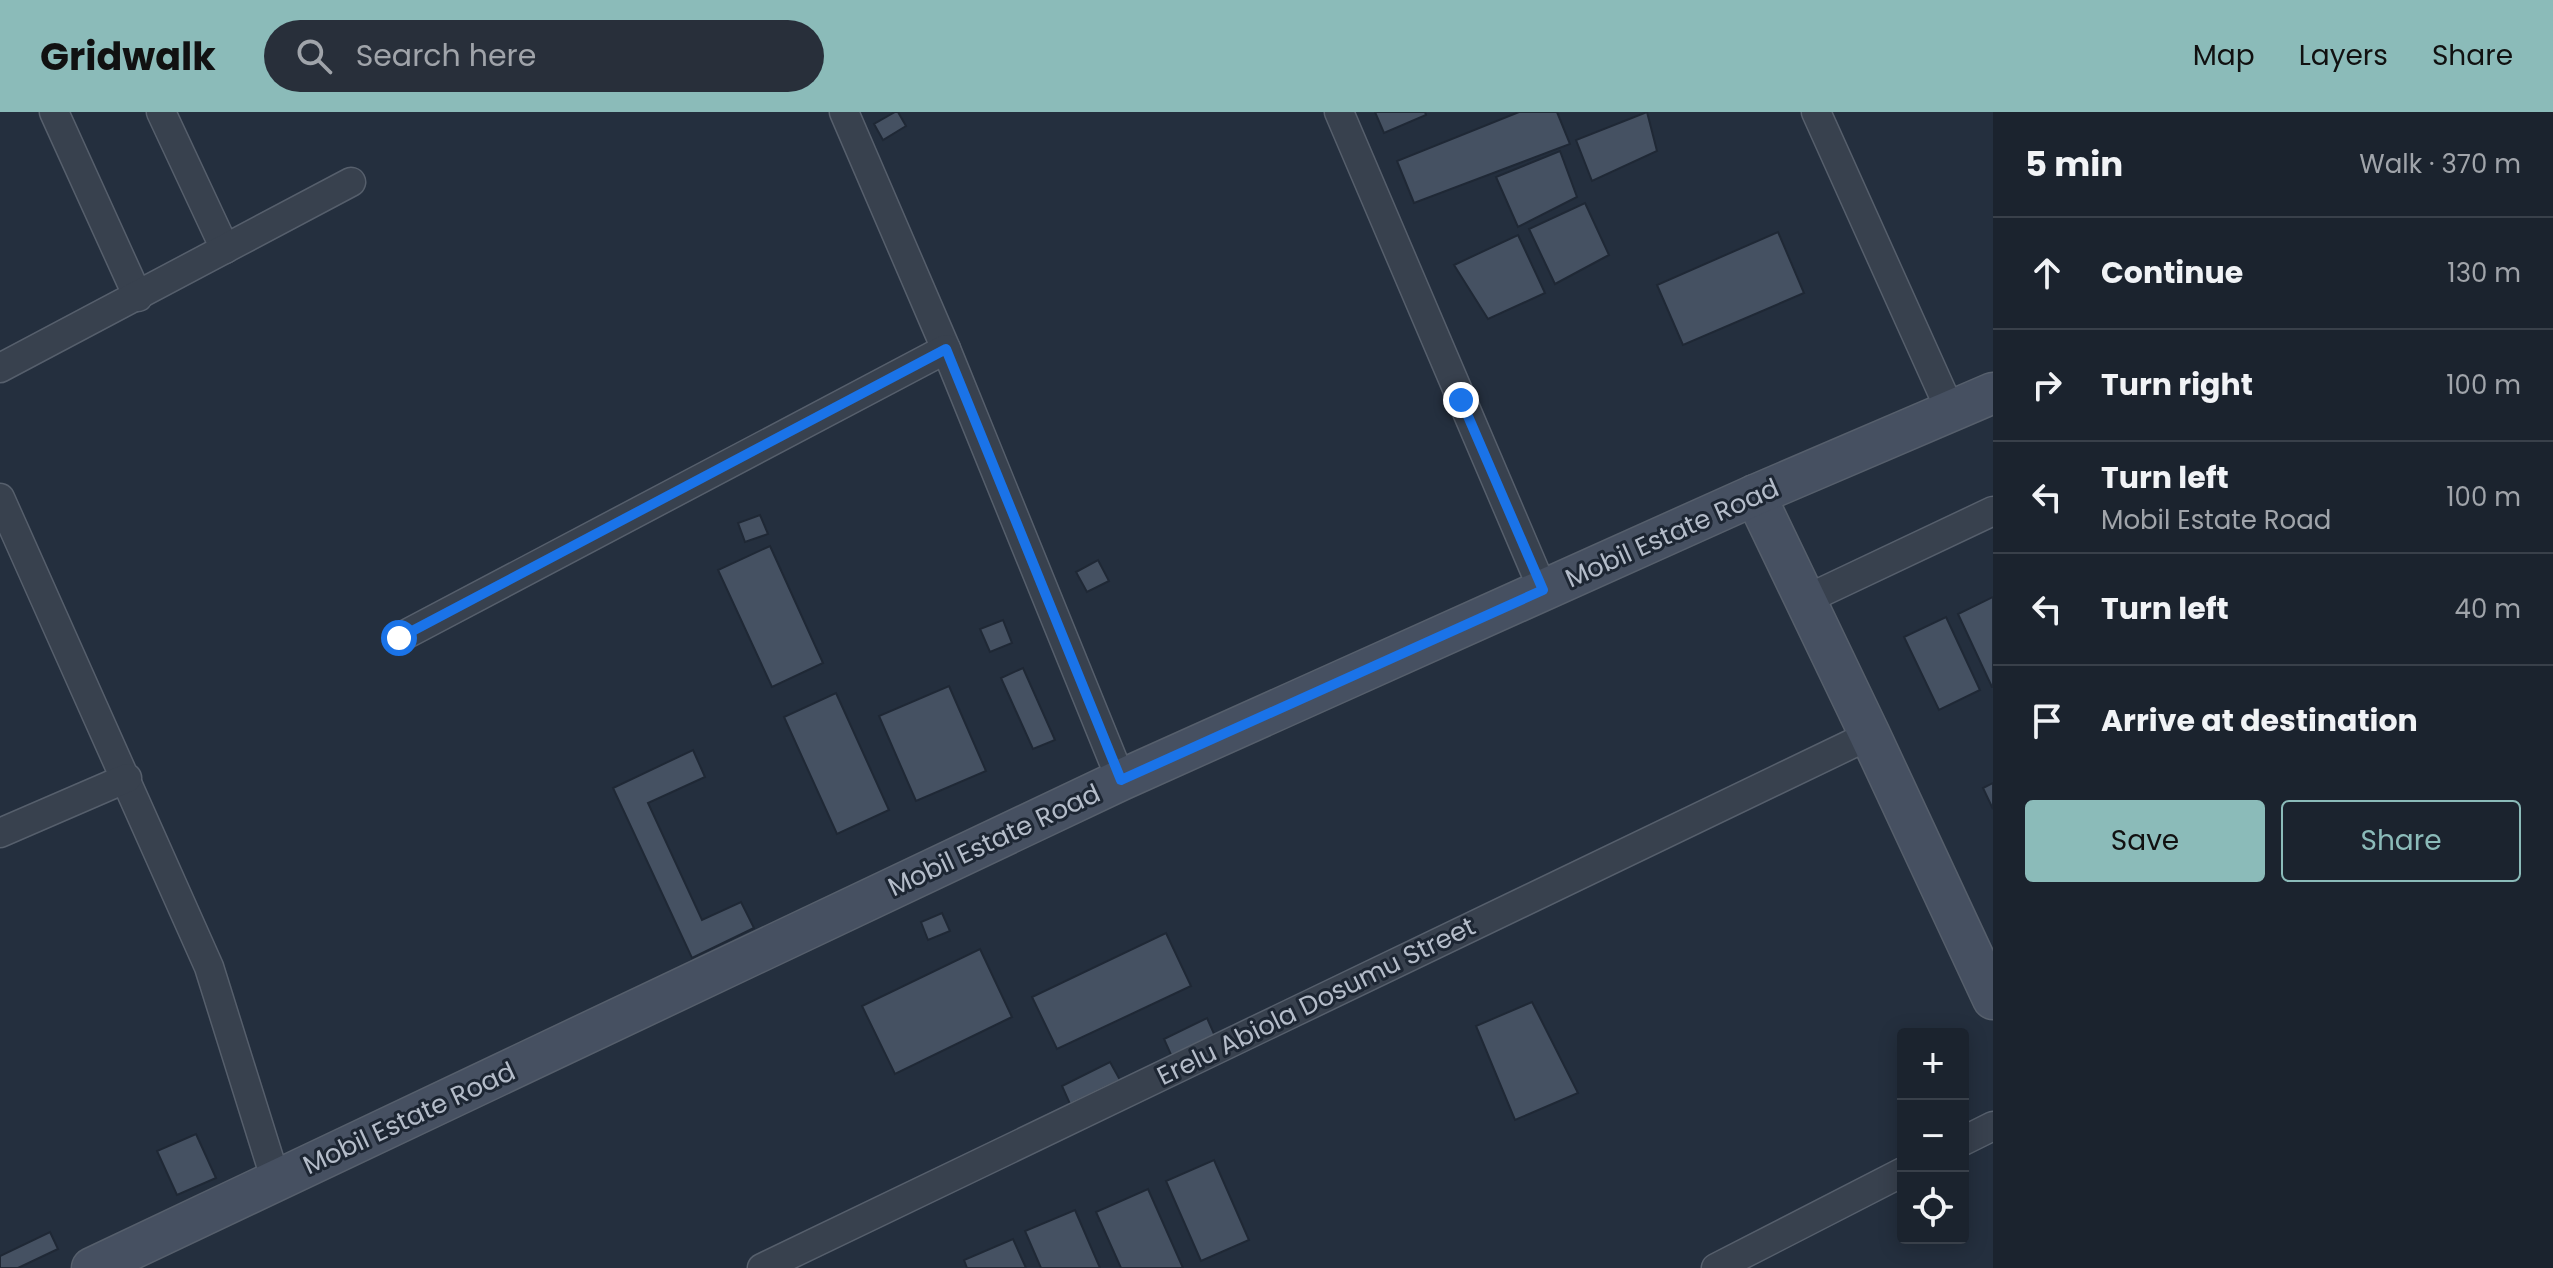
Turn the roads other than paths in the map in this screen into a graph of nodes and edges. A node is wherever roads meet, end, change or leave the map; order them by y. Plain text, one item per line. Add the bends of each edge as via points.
1 (54, 112) edge
2 (161, 112) edge
3 (844, 112) edge
4 (1339, 112) edge
5 (1816, 112) edge
6 (351, 182) dead end
7 (225, 249) junction
8 (138, 297) junction
9 (946, 349) junction
10 (0, 368) edge
11 (1993, 393) edge
12 (1951, 412) junction
13 (1755, 495) junction
14 (0, 498) edge
15 (1993, 511) edge
16 (1543, 590) junction
17 (1805, 600) junction
18 (399, 638) dead end
19 (1870, 735) junction
20 (127, 778) junction
21 (1121, 780) junction
22 (0, 833) edge
23 (1993, 999) edge
24 (1993, 1126) edge
25 (1969, 1138) edge
26 (1897, 1175) edge
27 (276, 1181) junction
28 (92, 1268) edge
29 (762, 1268) edge
30 (1716, 1268) edge

1 - 8 street
2 - 7 street
3 - 9 street
4 - 16 street
5 - 12 street
6 - 7 street
7 - 8 street
8 - 10 street
9 - 18 street
9 - 21 street
11 - 12 main road, Mobil Estate Road
12 - 13 main road, Mobil Estate Road
13 - 16 main road, Mobil Estate Road
13 - 17 main road
14 - 20 street
15 - 17 street
16 - 21 main road, Mobil Estate Road
17 - 19 main road
19 - 23 main road
19 - 29 street, Erelu Abiola Dosumu Street
20 - 22 street
20 - 27 street via 209,967
21 - 27 main road, Mobil Estate Road
24 - 25 street
26 - 30 street
27 - 28 main road, Mobil Estate Road

